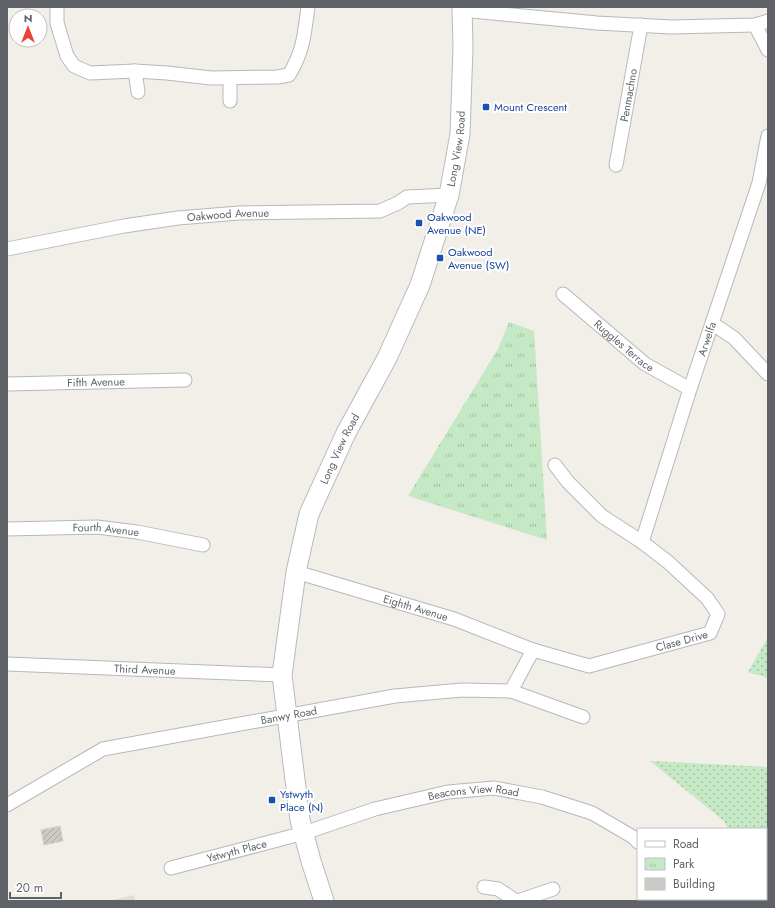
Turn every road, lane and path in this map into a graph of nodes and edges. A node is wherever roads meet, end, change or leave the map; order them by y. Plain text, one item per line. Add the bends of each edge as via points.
1 (57, 7) edge
2 (308, 7) edge
3 (462, 8) edge
4 (762, 23) edge
5 (640, 25) junction
6 (768, 50) edge
7 (135, 71) junction
8 (230, 78) junction
9 (138, 92) dead end
10 (230, 101) dead end
11 (768, 136) edge
12 (616, 165) dead end
13 (764, 185) edge
14 (449, 194) junction
15 (7, 249) edge
16 (563, 294) dead end
17 (713, 324) junction
18 (768, 374) edge
19 (185, 380) dead end
20 (7, 384) edge
21 (690, 389) junction
22 (555, 465) dead end
23 (7, 528) edge
24 (642, 542) junction
25 (203, 545) dead end
26 (296, 572) junction
27 (533, 650) junction
28 (7, 664) edge
29 (282, 676) junction
30 (511, 691) junction
31 (287, 716) junction
32 (584, 717) dead end
33 (7, 805) edge
34 (304, 833) junction
35 (637, 841) edge
36 (171, 868) dead end
37 (484, 887) dead end
38 (554, 889) dead end
39 (324, 901) edge
40 (517, 901) edge

1 - 7 street via 57,23 67,56 74,66 90,73
2 - 8 street via 303,44 289,76
3 - 5 street via 597,23
3 - 14 street, Long View Road via 460,134
4 - 5 street via 671,27
4 - 6 street
5 - 12 street, Penmachno
7 - 8 street
7 - 9 street
8 - 10 street
11 - 13 street, Arwelfa
13 - 17 street, Arwelfa
14 - 15 street, Oakwood Avenue via 407,196 380,212 239,213 178,218
14 - 26 street, Long View Road via 420,285 387,358 346,433 310,514
16 - 21 street, Ruggles Terrace via 645,364
17 - 18 street via 734,338
17 - 21 street, Arwelfa
19 - 20 street, Fifth Avenue
21 - 24 street, Arwelfa
22 - 24 street via 602,516
23 - 25 street, Fourth Avenue via 97,527
24 - 27 street, Clase Drive via 707,598 718,614 710,633 589,666
26 - 27 street, Eighth Avenue via 454,619
26 - 29 street, Long View Road
27 - 30 street
28 - 29 street, Third Avenue
29 - 31 street, Long View Road
30 - 31 street, Banwy Road via 462,690 395,696
30 - 32 street, Banwy Road
31 - 33 street, Banwy Road via 102,749
31 - 34 street, Long View Road via 300,820
34 - 35 street, Beacons View Road via 375,809 448,792 494,788 542,797 592,813
34 - 36 street, Ystwyth Place
34 - 39 street, Long View Road
37 - 40 street via 498,889
38 - 40 street

